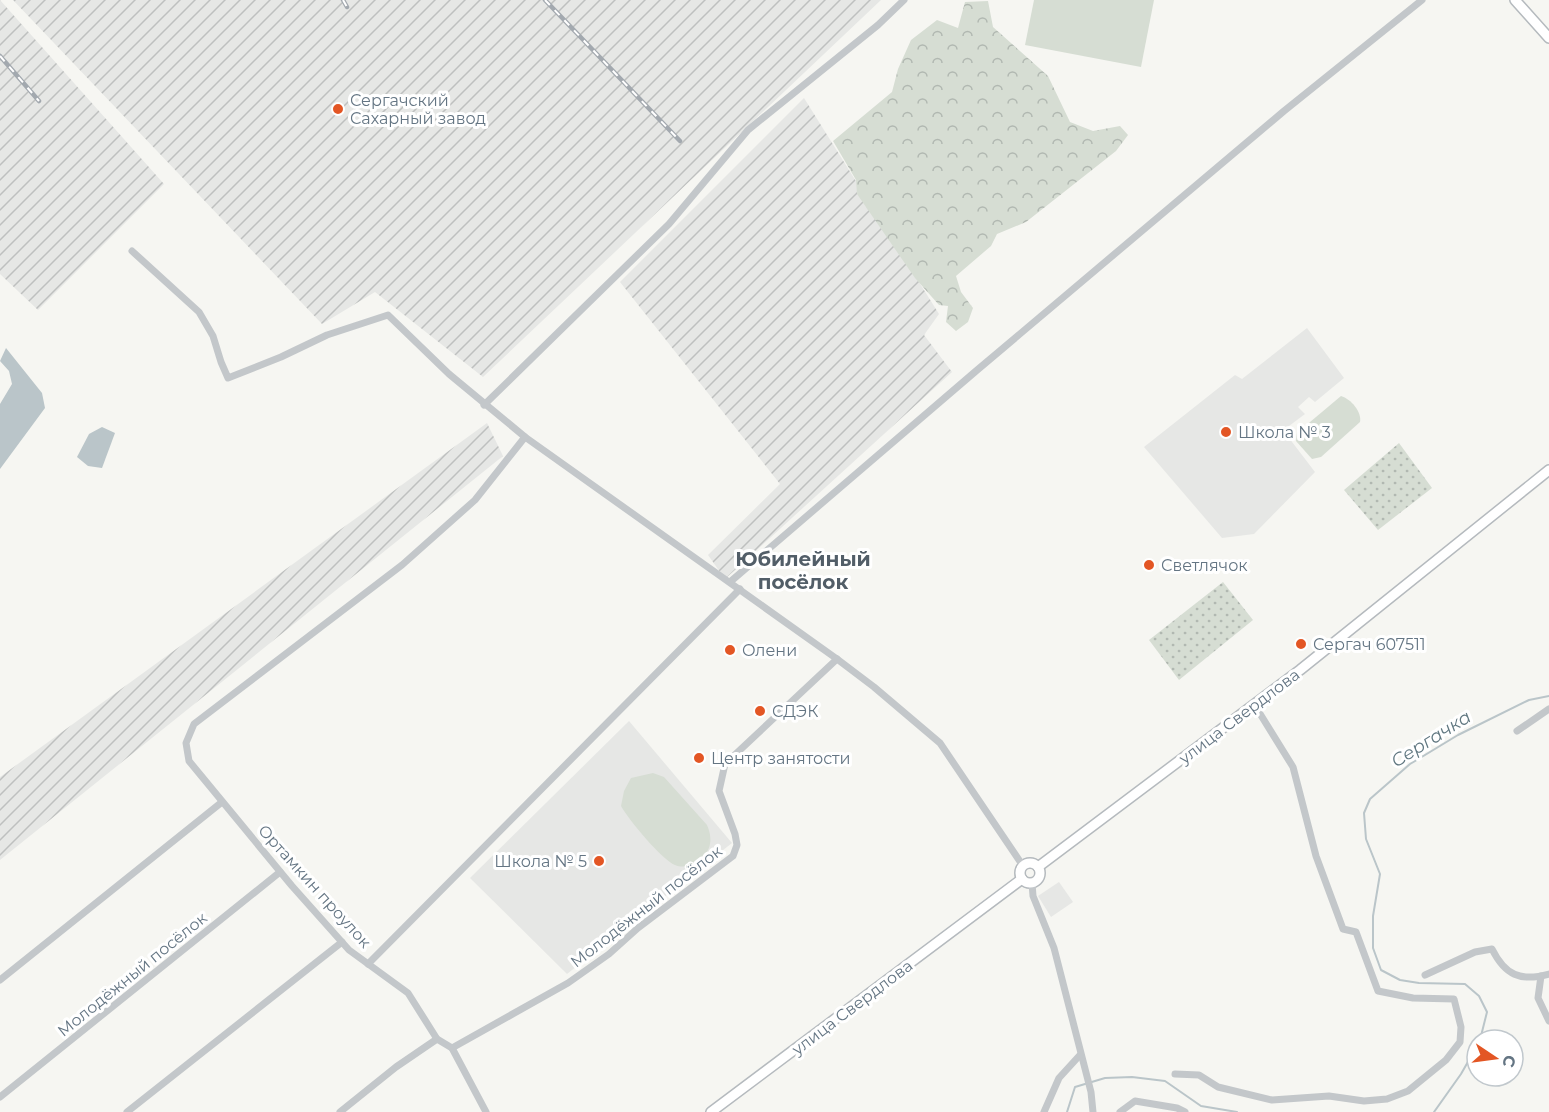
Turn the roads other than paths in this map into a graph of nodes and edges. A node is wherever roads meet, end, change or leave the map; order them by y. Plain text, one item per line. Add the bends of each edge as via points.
1 (904, 0) edge
2 (1422, 0) edge
3 (1515, 0) edge
4 (1549, 38) edge
5 (132, 251) dead end
6 (484, 405) junction
7 (525, 437) junction
8 (1549, 470) edge
9 (730, 582) junction
10 (740, 589) junction
11 (837, 659) junction
12 (1254, 704) junction
13 (1549, 709) edge
14 (1517, 730) dead end
15 (222, 802) junction
16 (1023, 866) junction
17 (1038, 867) junction
18 (280, 872) junction
19 (1022, 879) junction
20 (1032, 884) junction
21 (342, 942) junction
22 (368, 964) junction
23 (1549, 974) edge
24 (1425, 975) dead end
25 (1541, 976) junction
26 (0, 980) edge
27 (1549, 1021) edge
28 (437, 1039) junction
29 (452, 1048) junction
30 (1080, 1055) junction
31 (1175, 1074) dead end
32 (0, 1097) edge
33 (127, 1112) edge
34 (340, 1112) edge
35 (486, 1112) edge
36 (711, 1112) edge
37 (1044, 1112) edge
38 (1092, 1112) edge
39 (1120, 1112) edge
40 (1185, 1112) edge

1 - 6 street via 748,130 669,224
2 - 9 street via 1284,111
3 - 4 street
5 - 6 street via 199,312 213,336 228,378 327,335 388,315
6 - 7 street
7 - 9 street
7 - 15 street, Ортамкин проулок via 475,500 402,565 194,724 186,742 189,761
8 - 12 street, улица Свердлова
9 - 10 street
10 - 11 street
10 - 22 street
11 - 16 street via 940,742
11 - 29 street, Молодёжный посёлок via 725,764 718,791 735,834 733,856 568,983
12 - 17 street, улица Свердлова
12 - 31 street via 1293,767 1316,856 1343,929 1356,932 1378,992 1454,999 1461,1027 1460,1042 1446,1060 1408,1091 1387,1099 1364,1101 1329,1096 1272,1100 1218,1087 1198,1075
13 - 14 street
15 - 18 street, Ортамкин проулок
15 - 26 street
16 - 17 street
16 - 19 street
17 - 20 street via 1038,880
18 - 21 street, Ортамкин проулок
18 - 32 street, Молодёжный посёлок
19 - 20 street
19 - 36 street, улица Свердлова
20 - 30 street via 1054,948
21 - 22 street, Ортамкин проулок
21 - 33 street
22 - 28 street, Ортамкин проулок via 408,993
23 - 25 street
24 - 25 street via 1475,952 1492,950 1508,973
25 - 27 street via 1538,998
28 - 29 street, Ортамкин проулок
28 - 34 street
29 - 35 street
30 - 37 street via 1059,1078
30 - 38 street
39 - 40 street via 1135,1101

